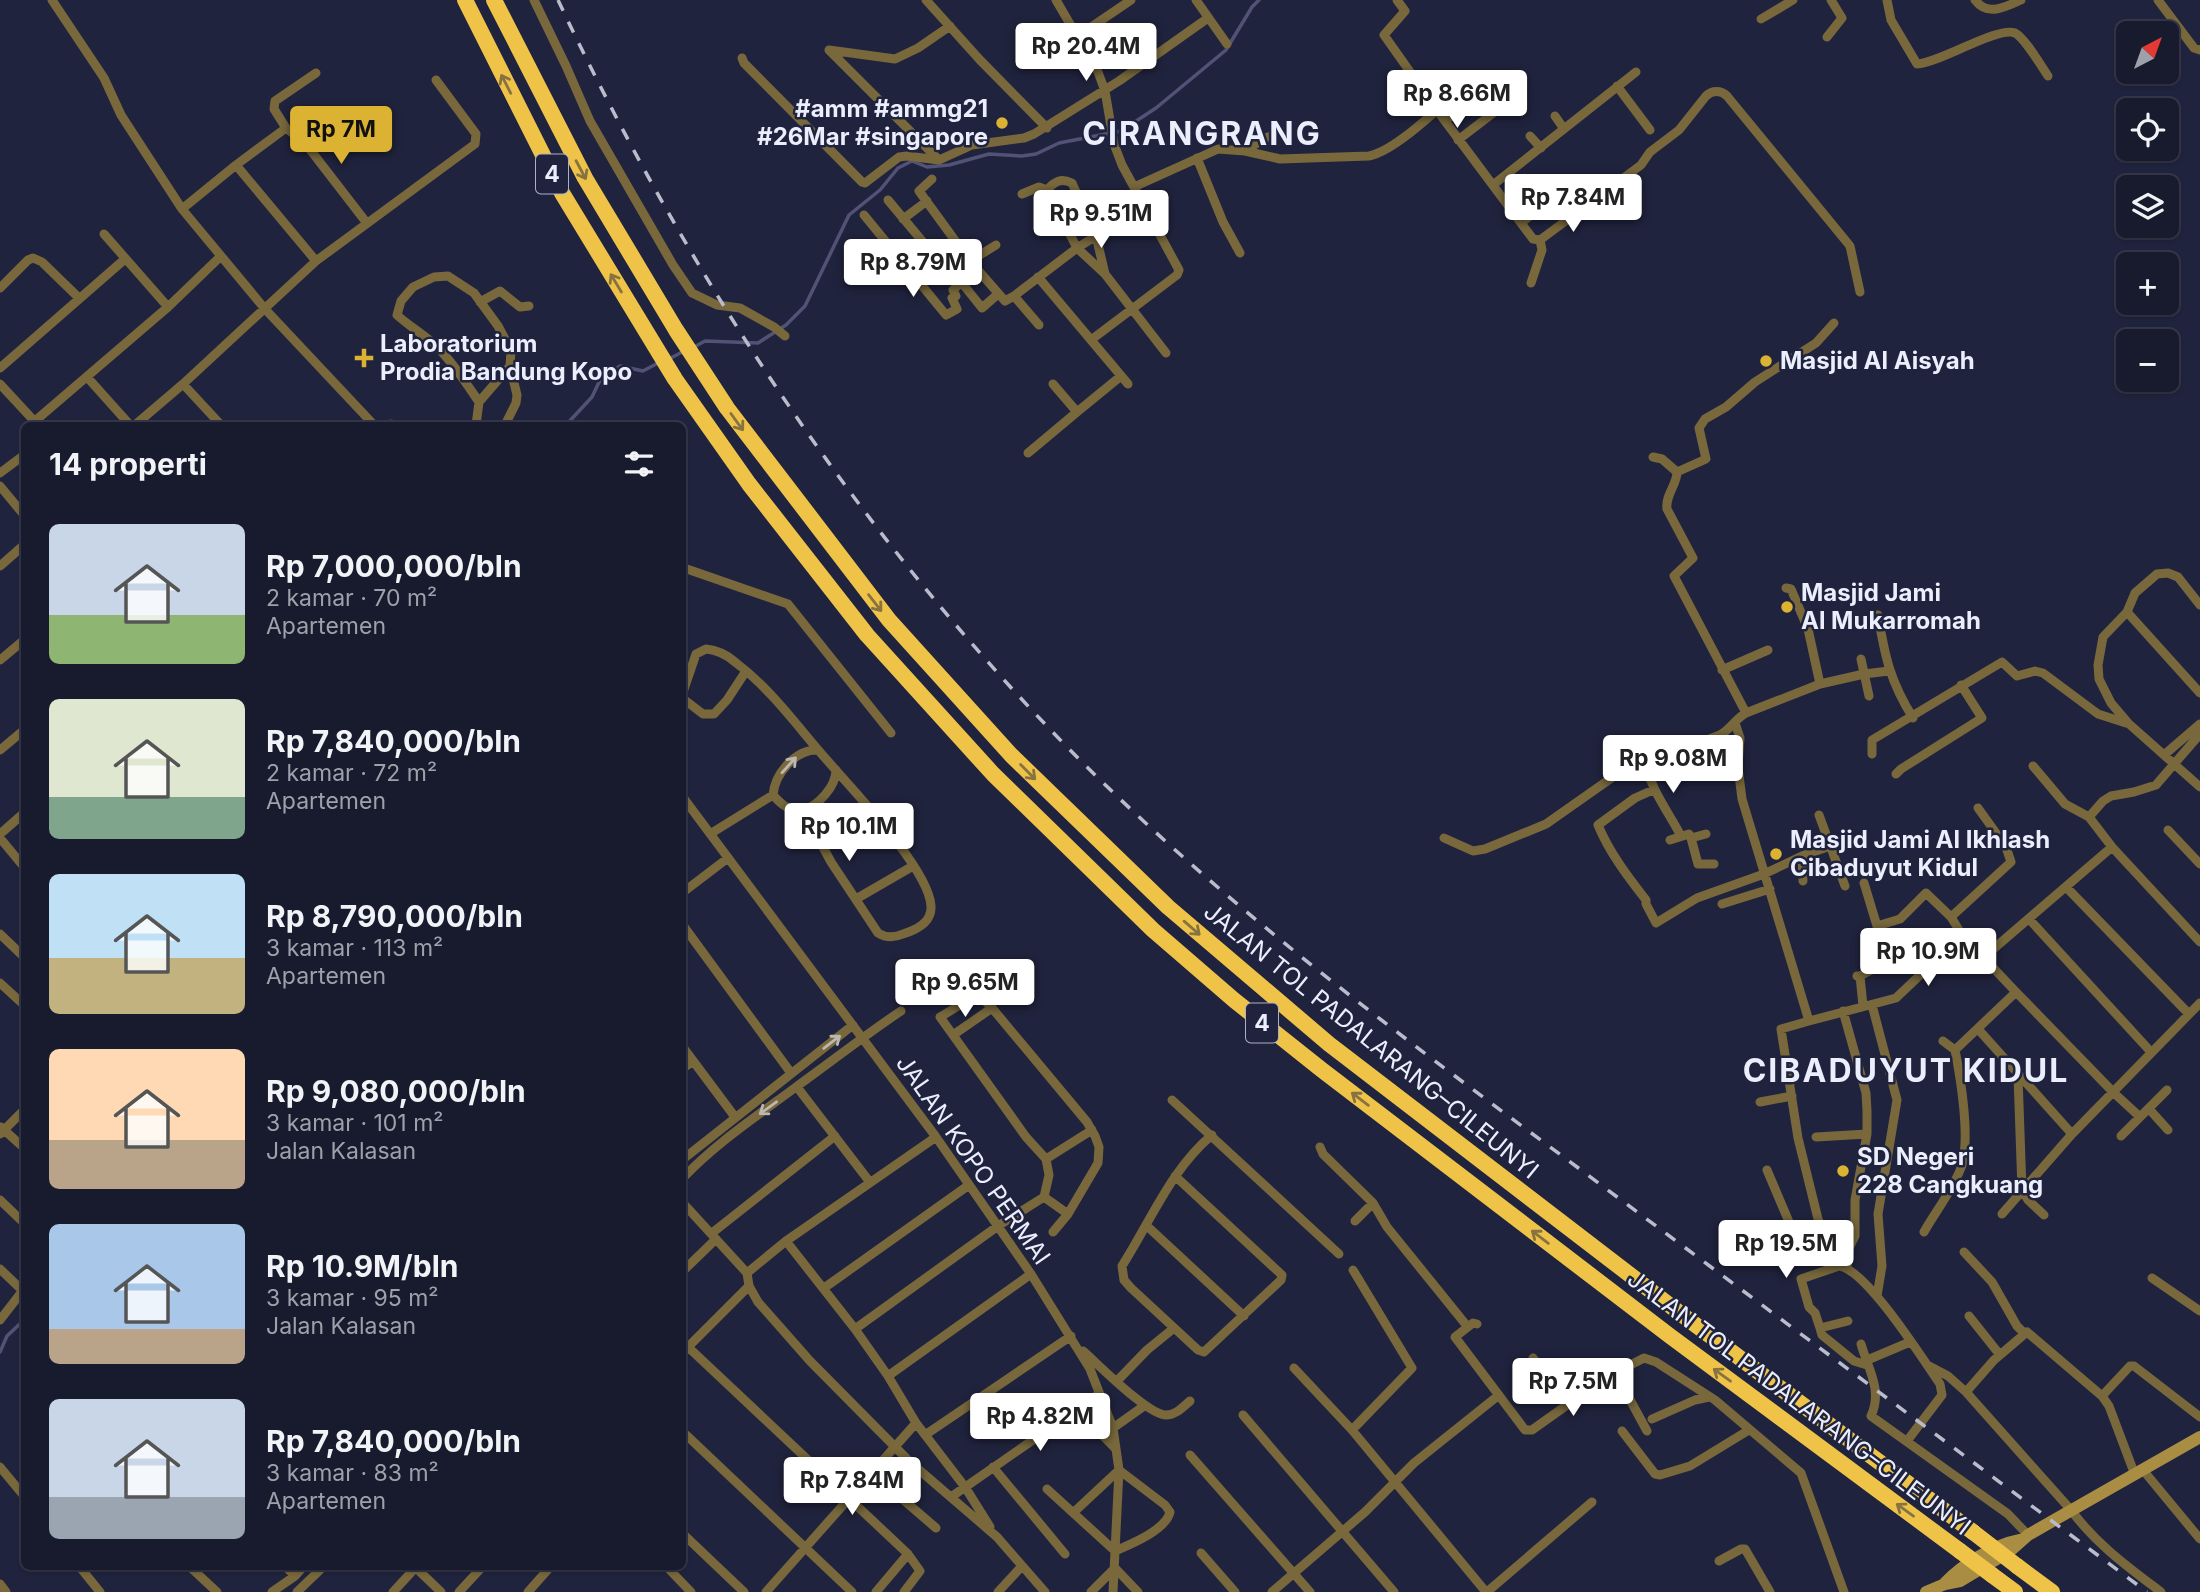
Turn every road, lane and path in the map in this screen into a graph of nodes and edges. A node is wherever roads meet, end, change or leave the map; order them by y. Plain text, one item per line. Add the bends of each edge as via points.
1 (52, 0) edge
2 (465, 0) edge
3 (494, 0) edge
4 (534, 0) edge
5 (926, 0) edge
6 (1056, 0) edge
7 (1197, 0) edge
8 (1397, 0) edge
9 (1793, 0) edge
10 (1831, 0) edge
11 (1887, 0) edge
12 (1975, 0) edge
13 (2021, 0) edge
14 (2158, 0) edge
15 (1129, 1) edge
16 (1208, 18) junction
17 (1761, 19) dead end
18 (950, 26) junction
19 (1078, 36) junction
20 (1828, 37) dead end
21 (1227, 44) dead end
22 (2200, 50) edge
23 (742, 58) dead end
24 (1098, 72) junction
25 (1636, 72) dead end
26 (316, 73) dead end
27 (2048, 76) dead end
28 (436, 80) dead end
29 (1119, 81) junction
30 (1617, 86) junction
31 (1105, 91) junction
32 (1481, 93) dead end
33 (1505, 104) dead end
34 (1437, 110) junction
35 (1555, 116) dead end
36 (1445, 121) junction
37 (286, 128) junction
38 (1047, 128) junction
39 (1564, 129) junction
40 (1650, 130) dead end
41 (1284, 132) dead end
42 (1530, 136) dead end
43 (1458, 141) junction
44 (1541, 148) junction
45 (1245, 151) junction
46 (1197, 158) junction
47 (939, 160) junction
48 (236, 165) junction
49 (932, 179) dead end
50 (1493, 185) junction
51 (1134, 187) junction
52 (1047, 190) junction
53 (1563, 191) dead end
54 (1022, 194) dead end
55 (888, 200) dead end
56 (927, 201) junction
57 (183, 209) junction
58 (864, 215) dead end
59 (903, 219) junction
60 (366, 222) junction
61 (1521, 223) junction
62 (104, 234) dead end
63 (1096, 236) junction
64 (1540, 240) junction
65 (996, 245) dead end
66 (1077, 248) junction
67 (1240, 253) dead end
68 (221, 256) junction
69 (125, 260) junction
70 (316, 261) junction
71 (970, 261) junction
72 (1105, 274) junction
73 (1038, 277) junction
74 (961, 282) junction
75 (1531, 283) dead end
76 (0, 288) edge
77 (1860, 292) dead end
78 (998, 294) junction
79 (1014, 296) junction
80 (79, 298) junction
81 (480, 302) junction
82 (530, 306) dead end
83 (168, 307) junction
84 (265, 309) junction
85 (1131, 310) junction
86 (1834, 323) dead end
87 (1038, 325) dead end
88 (785, 336) dead end
89 (1091, 340) junction
90 (1166, 353) dead end
91 (336, 365) dead end
92 (510, 366) junction
93 (0, 368) edge
94 (326, 374) junction
95 (1121, 376) junction
96 (87, 377) junction
97 (0, 384) edge
98 (183, 384) junction
99 (1053, 384) dead end
100 (1128, 384) dead end
101 (479, 402) junction
102 (1077, 412) junction
103 (35, 422) edge
104 (37, 422) edge
105 (130, 422) edge
106 (137, 422) edge
107 (218, 422) edge
108 (371, 422) edge
109 (476, 422) edge
110 (506, 422) edge
111 (1028, 453) dead end
112 (21, 457) edge
113 (1653, 457) dead end
114 (0, 472) edge
115 (1677, 472) junction
116 (0, 486) edge
117 (21, 511) edge
118 (21, 548) edge
119 (0, 566) edge
120 (686, 570) edge
121 (1786, 588) dead end
122 (2200, 605) edge
123 (2127, 612) junction
124 (1878, 615) dead end
125 (21, 642) edge
126 (1768, 650) dead end
127 (1860, 659) dead end
128 (0, 660) edge
129 (1722, 670) junction
130 (746, 671) junction
131 (1889, 671) junction
132 (1864, 674) junction
133 (686, 684) edge
134 (1820, 684) junction
135 (1961, 685) junction
136 (2200, 693) edge
137 (1869, 696) dead end
138 (686, 699) edge
139 (1746, 713) junction
140 (1913, 718) junction
141 (2128, 723) junction
142 (2200, 724) edge
143 (1737, 726) junction
144 (21, 732) edge
145 (891, 733) dead end
146 (2200, 734) edge
147 (0, 750) edge
148 (818, 750) junction
149 (1872, 754) dead end
150 (2164, 755) junction
151 (1644, 761) junction
152 (2173, 763) junction
153 (2033, 766) dead end
154 (836, 770) junction
155 (1896, 774) dead end
156 (2200, 787) edge
157 (1653, 790) junction
158 (773, 794) junction
159 (686, 801) edge
160 (1978, 808) dead end
161 (803, 810) junction
162 (1819, 815) dead end
163 (21, 816) edge
164 (2089, 817) junction
165 (2168, 830) dead end
166 (710, 834) junction
167 (1706, 834) dead end
168 (0, 836) edge
169 (1686, 837) junction
170 (1444, 838) dead end
171 (1670, 841) dead end
172 (1829, 846) junction
173 (2112, 847) junction
174 (1802, 856) junction
175 (728, 858) junction
176 (21, 863) edge
177 (1714, 864) dead end
178 (2200, 864) edge
179 (913, 866) junction
180 (1764, 874) junction
181 (1803, 881) dead end
182 (1864, 883) dead end
183 (1845, 886) dead end
184 (2067, 888) junction
185 (1770, 889) junction
186 (686, 890) edge
187 (856, 899) junction
188 (1722, 904) dead end
189 (1951, 917) junction
190 (2029, 919) junction
191 (1877, 926) junction
192 (686, 929) edge
193 (0, 934) edge
194 (1962, 935) junction
195 (2200, 941) edge
196 (21, 954) edge
197 (1984, 957) junction
198 (0, 983) edge
199 (2016, 992) junction
200 (21, 1002) edge
201 (2200, 1003) edge
202 (1868, 1005) junction
203 (992, 1008) junction
204 (901, 1011) dead end
205 (1843, 1011) junction
206 (2189, 1014) junction
207 (1808, 1021) junction
208 (1978, 1029) junction
209 (857, 1031) junction
210 (953, 1035) junction
211 (1943, 1041) dead end
212 (1955, 1050) junction
213 (686, 1051) edge
214 (2151, 1052) junction
215 (694, 1061) junction
216 (686, 1066) edge
217 (791, 1073) junction
218 (2018, 1076) junction
219 (797, 1087) junction
220 (2167, 1090) dead end
221 (2114, 1093) junction
222 (1791, 1096) junction
223 (1172, 1100) dead end
224 (1760, 1102) dead end
225 (2150, 1110) junction
226 (21, 1113) edge
227 (2140, 1116) junction
228 (735, 1117) junction
229 (1, 1130) edge
230 (1092, 1130) junction
231 (2168, 1130) dead end
232 (1867, 1134) junction
233 (2072, 1134) junction
234 (1212, 1135) junction
235 (835, 1136) junction
236 (2121, 1136) dead end
237 (936, 1137) junction
238 (1816, 1137) dead end
239 (21, 1146) edge
240 (1320, 1147) dead end
241 (686, 1157) edge
242 (1045, 1159) junction
243 (1767, 1170) dead end
244 (686, 1175) edge
245 (1175, 1176) junction
246 (869, 1181) junction
247 (969, 1185) junction
248 (2022, 1189) junction
249 (1044, 1197) junction
250 (0, 1200) edge
251 (1373, 1203) junction
252 (686, 1206) edge
253 (1068, 1214) junction
254 (2002, 1214) dead end
255 (2044, 1216) dead end
256 (21, 1220) edge
257 (1355, 1221) dead end
258 (998, 1226) junction
259 (1147, 1226) junction
260 (1053, 1232) dead end
261 (1924, 1233) dead end
262 (1823, 1235) junction
263 (714, 1236) junction
264 (786, 1241) junction
265 (1964, 1252) dead end
266 (1339, 1254) dead end
267 (1843, 1266) junction
268 (686, 1268) edge
269 (0, 1269) edge
270 (1353, 1270) dead end
271 (747, 1273) junction
272 (1031, 1274) junction
273 (2152, 1278) dead end
274 (749, 1286) junction
275 (21, 1287) edge
276 (824, 1288) junction
277 (21, 1294) edge
278 (1877, 1296) junction
279 (2200, 1311) edge
280 (1244, 1315) junction
281 (1969, 1316) dead end
282 (0, 1320) edge
283 (1848, 1321) dead end
284 (1174, 1328) junction
285 (1821, 1328) junction
286 (855, 1329) junction
287 (2025, 1334) junction
288 (1071, 1336) junction
289 (1910, 1342) junction
290 (1860, 1344) dead end
291 (1077, 1346) junction
292 (686, 1349) edge
293 (686, 1351) edge
294 (2000, 1355) junction
295 (1533, 1358) dead end
296 (1866, 1363) junction
297 (1927, 1366) junction
298 (1294, 1368) dead end
299 (1615, 1372) junction
300 (888, 1376) junction
301 (1117, 1381) junction
302 (1966, 1392) junction
303 (1100, 1394) junction
304 (1499, 1395) junction
305 (2102, 1396) junction
306 (1709, 1397) junction
307 (1190, 1401) dead end
308 (1567, 1405) junction
309 (1144, 1406) junction
310 (1077, 1409) junction
311 (1243, 1415) dead end
312 (2200, 1417) edge
313 (1652, 1419) dead end
314 (916, 1423) junction
315 (1113, 1428) junction
316 (1352, 1430) junction
317 (1749, 1430) junction
318 (1622, 1431) dead end
319 (1647, 1431) dead end
320 (686, 1435) edge
321 (925, 1435) junction
322 (2200, 1437) edge
323 (1907, 1441) junction
324 (895, 1447) junction
325 (1116, 1449) junction
326 (1190, 1455) dead end
327 (0, 1467) edge
328 (993, 1468) junction
329 (1119, 1470) junction
330 (871, 1472) junction
331 (2139, 1473) junction
332 (1395, 1484) junction
333 (965, 1487) junction
334 (1047, 1489) dead end
335 (21, 1492) edge
336 (951, 1497) junction
337 (849, 1498) junction
338 (1592, 1502) dead end
339 (2071, 1510) junction
340 (1073, 1513) junction
341 (936, 1528) dead end
342 (1342, 1531) junction
343 (686, 1537) edge
344 (997, 1537) junction
345 (2024, 1537) junction
346 (2200, 1538) edge
347 (803, 1548) junction
348 (1115, 1550) junction
349 (1201, 1553) dead end
350 (908, 1554) junction
351 (1065, 1555) dead end
352 (1719, 1562) dead end
353 (1022, 1566) junction
354 (1115, 1568) junction
355 (82, 1570) edge
356 (193, 1570) edge
357 (289, 1570) edge
358 (300, 1570) edge
359 (320, 1570) edge
360 (412, 1570) edge
361 (418, 1570) edge
362 (479, 1570) edge
363 (547, 1570) edge
364 (670, 1570) edge
365 (1294, 1574) junction
366 (295, 1576) junction
367 (0, 1584) edge
368 (6, 1592) edge
369 (100, 1592) edge
370 (217, 1592) edge
371 (272, 1592) edge
372 (296, 1592) edge
373 (393, 1592) edge
374 (441, 1592) edge
375 (459, 1592) edge
376 (528, 1592) edge
377 (691, 1592) edge
378 (744, 1592) edge
379 (766, 1592) edge
380 (852, 1592) edge
381 (876, 1592) edge
382 (904, 1592) edge
383 (998, 1592) edge
384 (1045, 1592) edge
385 (1091, 1592) edge
386 (1113, 1592) edge
387 (1138, 1592) edge
388 (1235, 1592) edge
389 (1272, 1592) edge
390 (1310, 1592) edge
391 (1394, 1592) edge
392 (1487, 1592) edge
393 (1770, 1592) edge
394 (1844, 1592) edge
395 (1926, 1592) edge
396 (2015, 1592) edge
397 (2052, 1592) edge
398 (2161, 1592) edge

1 - 57 street
396 -> 2 highway, JALAN TOL PADALARANG–CILEUNYI / 4, bridge via 1670,1336 1234,1000 1153,930 993,774 867,635 749,484 675,379 562,192
3 -> 397 highway, JALAN TOL PADALARANG–CILEUNYI / 4, bridge via 585,178 699,366 769,466 889,620 1011,755 1168,907 1329,1044
4 - 88 street via 590,121 692,293 717,305 740,308
5 - 18 street
6 - 19 street
7 - 16 street
8 - 34 street via 1405,11 1384,36
9 - 17 street
10 - 20 street via 1842,19
11 - 27 street via 1891,20 1914,62 1921,64 2010,32
12 - 13 street via 1992,10
14 - 22 street
15 - 19 street
16 - 21 street
16 - 29 street
18 - 38 street
18 - 47 street via 895,59 829,50
19 - 24 street
23 - 47 street via 862,182 899,157
24 - 29 street
24 - 31 street
25 - 30 street
26 - 37 street via 275,102 274,109
28 - 60 street via 477,141
29 - 31 street
30 - 39 street
30 - 40 street
31 - 38 street
31 - 51 street via 1114,144
32 - 36 street
33 - 43 street
34 - 36 street
34 - 45 street via 1373,156 1280,159
35 - 39 street
36 - 43 street
37 - 48 street
37 - 60 street via 305,143
38 - 47 street via 1024,138 972,145
39 - 44 street
41 - 45 street
42 - 44 street
43 - 50 street
44 - 50 street
45 - 46 street via 1218,149
46 - 51 street
46 - 67 street
48 - 57 street
48 - 70 street
49 - 56 street via 919,190
50 - 61 street
51 - 85 street via 1179,270
52 - 54 street via 1039,187
52 - 63 street via 1064,179 1072,183
52 - 66 street
53 - 61 street
55 - 59 street
56 - 59 street
56 - 71 street
57 - 68 street
58 - 74 street via 945,315 957,309 953,290
59 - 74 street
60 - 70 street
61 - 64 street via 1534,240
62 - 69 street
63 - 66 street
63 - 72 street
64 - 75 street via 1542,250
64 - 77 street via 1642,165 1710,92 1720,92 1850,246
65 - 71 street
66 - 72 street
66 - 73 street
68 - 83 street
68 - 84 street
69 - 80 street
69 - 83 street
70 - 84 street
71 - 78 street
72 - 85 street
73 - 79 street
73 - 89 street
74 - 78 street via 982,307
76 - 80 street via 33,258
78 - 79 street via 1005,301
79 - 87 street
80 - 93 street
81 - 82 street via 500,291 520,307
81 - 92 street via 511,350
81 - 101 street via 448,276 434,277 413,287 397,315 435,345
83 - 96 street
84 - 94 street
84 - 98 street
85 - 89 street
85 - 90 street
86 - 115 street via 1816,343 1705,419 1699,428 1706,458
89 - 95 street
91 - 94 street
92 - 101 street
92 - 110 street via 516,403
94 - 108 street
95 - 100 street
95 - 102 street
96 - 104 street
96 - 105 street
97 - 103 street
98 - 106 street
98 - 107 street
99 - 102 street
101 - 109 street
102 - 111 street
112 - 114 street
113 - 115 street
115 - 129 street via 1667,509 1693,558 1674,576
116 - 117 street
118 - 119 street
120 - 145 street via 788,604
121 - 134 street via 1791,589 1803,614
122 - 123 street via 2178,577 2157,574 2135,593
123 - 136 street
123 - 141 street via 2103,637 2098,665 2105,692
124 - 131 street
125 - 128 street
126 - 129 street
127 - 132 street
129 - 139 street
130 - 133 street via 723,654 703,649 696,654
130 - 138 street via 715,714 703,714
130 - 148 street
131 - 132 street
131 - 140 street
132 - 134 street
132 - 137 street
134 - 139 street
135 - 140 street
135 - 141 street via 2004,663 2017,676 2043,673 2098,714
135 - 155 street via 1982,718
139 - 143 street
140 - 149 street via 1872,740
141 - 150 street
142 - 150 street
143 - 151 street
143 - 180 street via 1742,799
144 - 147 street
146 - 152 street
148 - 154 street
158 -> 148 street via 794,758 807,749
150 - 152 street
151 - 157 street
151 - 170 street via 1620,772 1546,824 1485,849 1473,851
152 - 156 street
152 - 164 street via 2156,785 2111,796
153 - 164 street via 2065,804
154 - 161 street via 831,787
154 - 179 street
157 - 169 street
157 - 180 street via 1598,825 1656,923 1697,898
158 - 161 street via 781,804
158 - 166 street
159 - 166 street, JALAN KOPO PERMAI
160 - 189 street via 2006,847 2011,862
161 - 187 street
162 - 172 street
163 - 168 street
164 - 173 street
165 - 178 street
166 - 175 street, JALAN KOPO PERMAI
167 - 169 street
168 - 176 street
169 - 171 street
169 - 177 street via 1698,864
172 - 174 street
172 - 183 street
173 - 184 street
173 - 195 street
174 - 180 street
174 - 181 street
175 - 186 street
175 - 209 street, JALAN KOPO PERMAI
179 - 187 street
179 - 187 street via 931,906 929,917 917,928 897,937 883,936
180 - 185 street
182 - 191 street
184 - 190 street
184 - 206 street
185 - 188 street
185 - 207 street
189 - 191 street via 1926,893 1900,919
189 - 194 street
190 - 197 street
190 - 214 street
191 - 202 street via 1882,965 1857,976
192 - 217 street
193 - 196 street
194 - 197 street
194 - 202 street via 1896,998
197 - 199 street
198 - 200 street
199 - 208 street
199 - 221 street
201 - 206 street
202 - 205 street
202 - 278 street via 1896,1100 1878,1214 1882,1266
203 - 210 street
203 - 210 street via 978,994 940,1017
203 - 230 street
204 - 209 street
205 - 207 street
205 - 232 street via 1866,1093
206 - 214 street
207 - 222 street via 1781,1029
208 - 212 street
208 - 218 street
217 -> 209 street
209 - 219 street
209 - 237 street, JALAN KOPO PERMAI
210 - 242 street
211 - 212 street
212 - 261 street via 1965,1154
213 - 215 street
214 - 221 street
215 - 216 street
215 - 228 street
217 - 228 street
218 - 233 street
218 - 248 street
219 - 235 street
219 -> 244 street
220 - 225 street
221 - 227 street
221 - 233 street
222 - 224 street
222 - 262 street
223 - 234 street
225 - 227 street
225 - 231 street
226 - 229 street
227 - 236 street
228 - 241 street
229 - 239 street
230 - 242 street
230 - 253 street via 1099,1147 1098,1163
232 - 238 street
232 - 267 street via 1854,1200 1855,1236
233 - 248 street
234 - 245 street
234 - 266 street
235 - 246 street
235 - 263 street
237 - 246 street
237 - 247 street, JALAN KOPO PERMAI
240 - 251 street
242 - 249 street via 1049,1175
243 - 262 street via 1795,1236
245 - 259 street
245 - 280 street via 1282,1275
246 - 264 street
247 - 258 street, JALAN KOPO PERMAI
247 - 276 street
248 - 254 street
248 - 255 street
249 - 253 street
249 - 258 street
250 - 256 street
251 - 257 street
251 - 304 street via 1387,1227 1472,1325 1455,1337
252 - 263 street
253 - 260 street
258 - 272 street, JALAN KOPO PERMAI
258 - 286 street
259 - 280 street
259 - 284 street via 1122,1272 1131,1288
262 - 267 street
263 - 268 street
263 - 271 street
264 - 271 street
264 - 276 street
265 - 287 street via 1993,1282
267 - 278 street
267 - 285 street via 1801,1279
269 - 275 street
270 - 316 street via 1412,1368
271 - 274 street
272 - 288 street, JALAN KOPO PERMAI
272 - 300 street
273 - 279 street
274 - 292 street
274 - 324 street via 810,1362
276 - 286 street
277 - 282 street
278 - 289 street
280 - 284 street via 1202,1352
281 - 294 street
283 - 285 street
284 - 301 street
285 - 296 street via 1822,1335 1854,1362
286 - 300 street
287 - 294 street
287 - 305 street via 2034,1336
288 - 291 street, JALAN KOPO PERMAI
288 - 321 street
289 - 296 street
289 - 297 street
290 - 296 street
291 - 301 street
291 - 303 street, JALAN KOPO PERMAI
293 - 337 street
294 - 302 street
295 - 308 street
296 - 323 street via 1873,1375 1876,1399 1871,1416
297 - 302 street
297 - 323 street via 1942,1395
298 - 316 street
299 - 306 street via 1649,1358
299 - 308 street
299 - 319 street
300 - 314 street
301 - 309 street
302 - 339 street
303 - 310 street
303 - 315 street, JALAN KOPO PERMAI
304 - 308 street via 1527,1430
304 - 332 street via 1414,1463
305 - 312 street via 2134,1366
305 - 331 street
306 - 313 street
306 - 317 street
307 - 309 street via 1165,1415
309 - 315 street
310 - 325 street
310 - 328 street
311 - 342 street
314 - 321 street
314 - 324 street
315 - 325 street, JALAN KOPO PERMAI
316 - 332 street
317 - 318 street via 1690,1466 1660,1475
317 - 394 street via 1801,1473
320 - 347 street
321 - 333 street
322 - 331 main road
323 - 345 street via 2008,1514
324 - 330 street
324 - 336 street
325 - 329 street, JALAN KOPO PERMAI
326 - 365 street
327 - 335 street
328 - 333 street
328 - 351 street
329 - 340 street
329 - 348 street, JALAN KOPO PERMAI
329 - 348 street via 1170,1512 1164,1524
330 - 337 street
330 - 341 street
331 - 339 main road
331 - 346 street
332 - 342 street
332 - 392 street
333 - 336 street
333 - 344 street
334 - 340 street
336 - 344 street
337 - 347 street
337 - 350 street
338 - 392 street
339 - 345 main road
339 - 398 street via 2105,1549
340 - 348 street
342 - 365 street
342 - 391 street
343 - 378 street
344 - 353 street
345 - 395 main road via 2004,1543
347 - 379 street
347 - 380 street
348 - 354 street, JALAN KOPO PERMAI
349 - 388 street
350 - 381 street
350 - 382 street via 920,1571
352 - 393 street via 1745,1549
353 - 383 street
353 - 384 street
354 - 385 street
354 - 386 street, JALAN KOPO PERMAI
354 - 387 street
355 - 369 street
356 - 370 street
357 - 366 street
358 - 366 street
359 - 372 street
360 - 373 street
361 - 374 street
362 - 375 street
363 - 376 street
364 - 377 street
365 - 389 street
365 - 390 street
366 - 371 street
367 - 368 street

